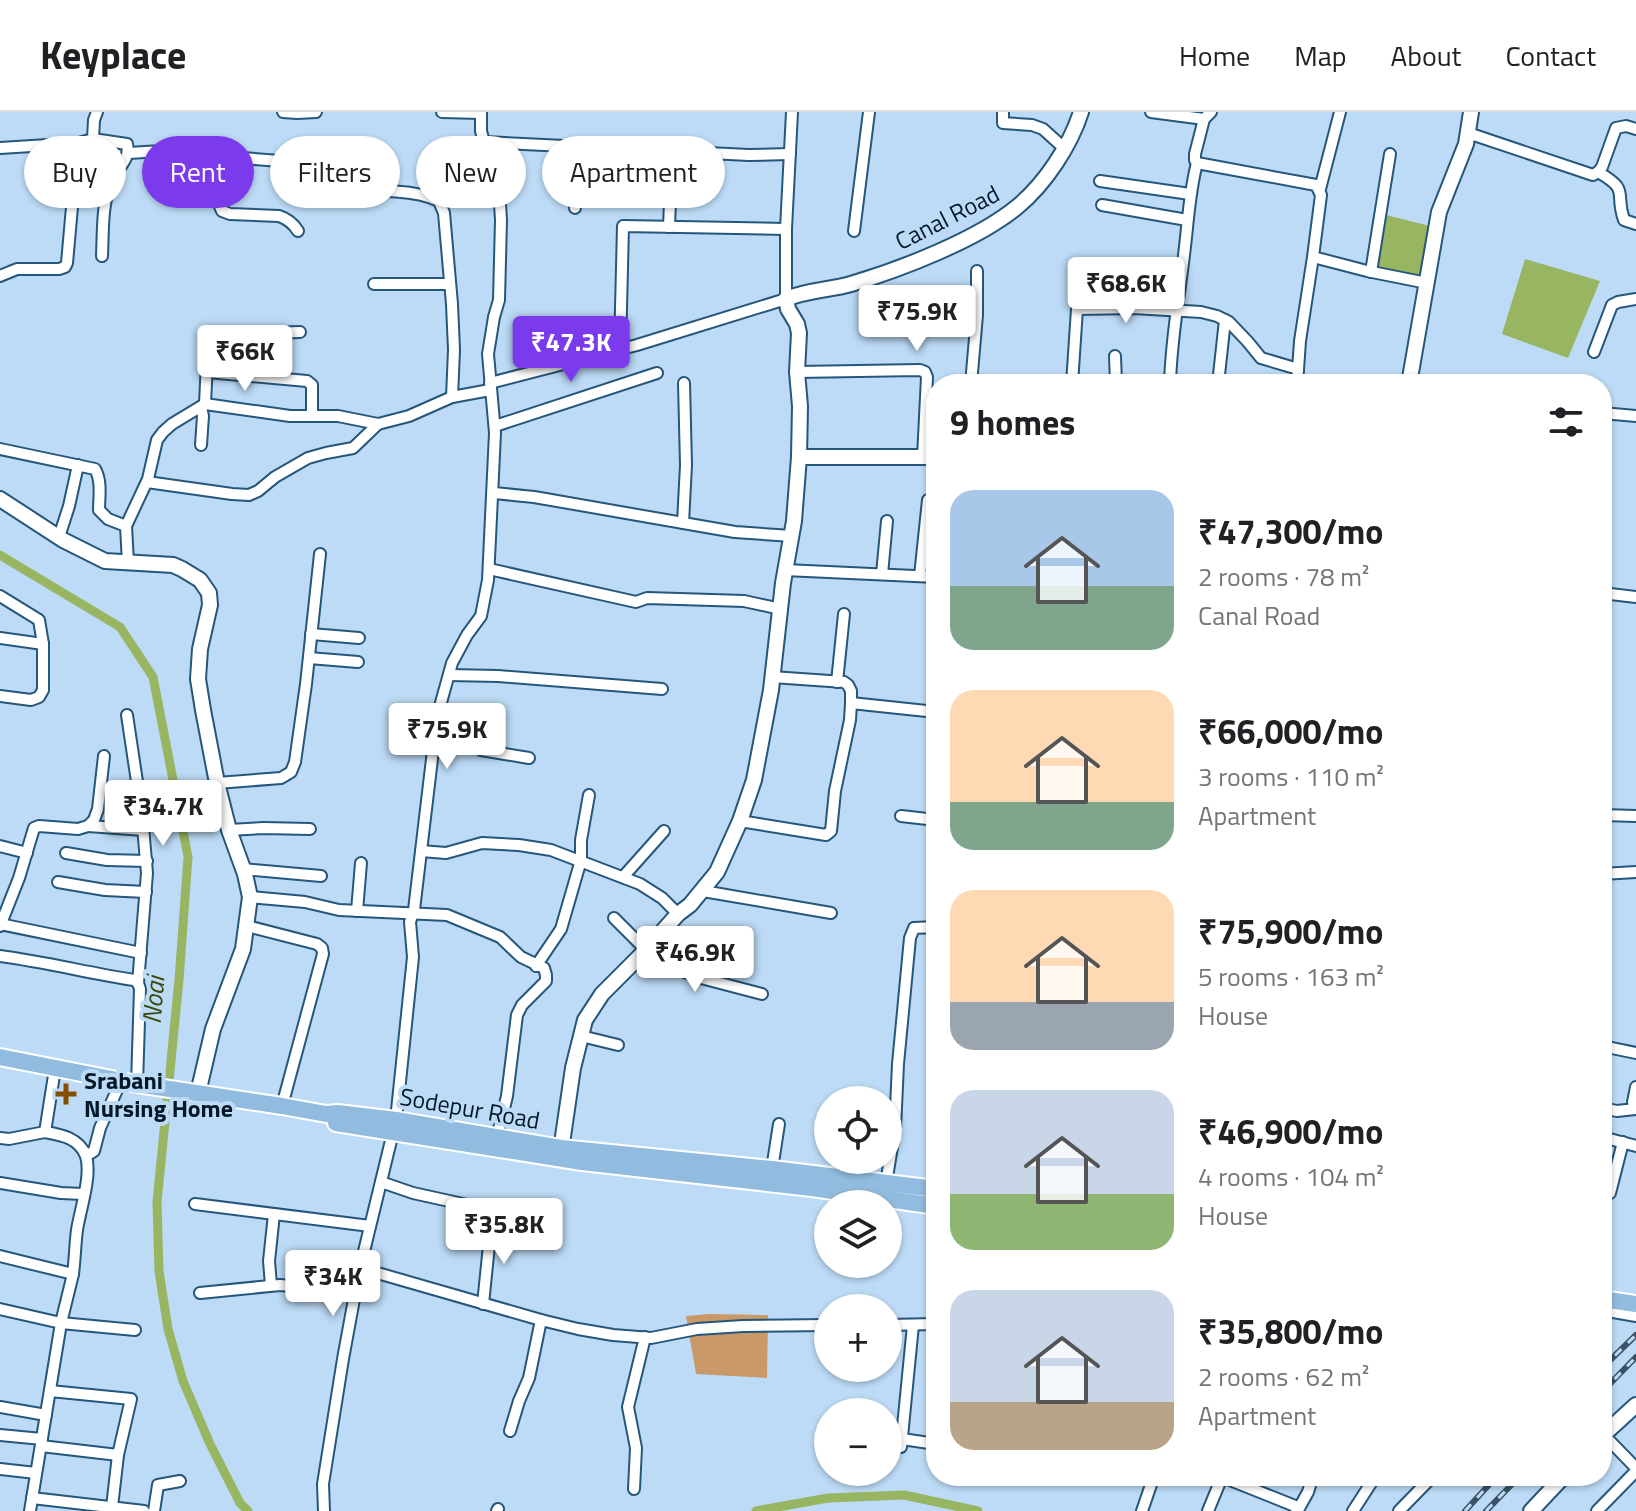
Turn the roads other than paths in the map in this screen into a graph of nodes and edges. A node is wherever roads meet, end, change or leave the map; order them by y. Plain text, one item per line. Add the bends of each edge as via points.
1 (97, 112) edge
2 (283, 112) edge
3 (316, 112) edge
4 (442, 112) edge
5 (792, 112) edge
6 (869, 112) edge
7 (1003, 112) edge
8 (1081, 112) edge
9 (1151, 112) edge
10 (1340, 112) edge
11 (1471, 112) edge
12 (481, 113) edge
13 (1208, 116) edge
14 (1636, 129) edge
15 (1468, 133) junction
16 (93, 136) edge
17 (482, 136) edge
18 (126, 144) edge
19 (24, 146) edge
20 (0, 148) edge
21 (1065, 149) junction
22 (142, 152) edge
23 (129, 153) junction
24 (725, 153) edge
25 (790, 154) junction
26 (1390, 154) dead end
27 (1197, 163) junction
28 (1598, 172) junction
29 (1100, 181) dead end
30 (1320, 189) junction
31 (400, 192) edge
32 (1190, 194) junction
33 (1102, 205) dead end
34 (72, 208) edge
35 (221, 208) edge
36 (500, 208) edge
37 (670, 208) edge
38 (1187, 220) junction
39 (1636, 224) edge
40 (669, 227) junction
41 (786, 229) junction
42 (298, 231) dead end
43 (854, 231) dead end
44 (102, 256) dead end
45 (1313, 257) junction
46 (977, 271) dead end
47 (1371, 272) junction
48 (0, 276) edge
49 (1427, 283) junction
50 (374, 284) dead end
51 (450, 284) junction
52 (786, 299) junction
53 (1636, 299) edge
54 (1176, 311) junction
55 (1225, 320) junction
56 (300, 332) dead end
57 (620, 350) junction
58 (1594, 352) dead end
59 (1115, 356) dead end
60 (1298, 369) junction
61 (207, 372) junction
62 (797, 372) junction
63 (657, 373) dead end
64 (926, 374) edge
65 (972, 374) edge
66 (1073, 374) edge
67 (1116, 374) edge
68 (1171, 374) edge
69 (1219, 374) edge
70 (1298, 374) edge
71 (1411, 374) edge
72 (684, 383) dead end
73 (490, 386) junction
74 (452, 397) junction
75 (203, 406) junction
76 (1612, 414) edge
77 (312, 415) junction
78 (1636, 416) edge
79 (494, 421) junction
80 (378, 424) junction
81 (201, 445) dead end
82 (0, 449) edge
83 (799, 457) junction
84 (926, 457) edge
85 (78, 465) junction
86 (147, 482) junction
87 (494, 493) junction
88 (0, 499) edge
89 (926, 519) edge
90 (887, 521) dead end
91 (683, 523) junction
92 (126, 526) junction
93 (792, 536) junction
94 (59, 537) junction
95 (320, 554) dead end
96 (128, 563) junction
97 (489, 569) junction
98 (785, 570) junction
99 (882, 574) junction
100 (920, 576) junction
101 (926, 576) edge
102 (1612, 594) edge
103 (0, 596) edge
104 (1636, 597) edge
105 (781, 609) junction
106 (844, 614) dead end
107 (311, 634) junction
108 (0, 638) edge
109 (359, 638) dead end
110 (43, 644) junction
111 (309, 658) junction
112 (358, 662) dead end
113 (449, 675) junction
114 (772, 677) junction
115 (837, 682) junction
116 (662, 689) dead end
117 (0, 696) edge
118 (851, 703) junction
119 (926, 711) edge
120 (127, 715) dead end
121 (437, 717) junction
122 (104, 756) dead end
123 (529, 758) dead end
124 (217, 783) junction
125 (589, 795) dead end
126 (1612, 815) edge
127 (901, 816) dead end
128 (1636, 816) edge
129 (926, 819) edge
130 (740, 821) junction
131 (88, 826) junction
132 (310, 829) dead end
133 (144, 830) junction
134 (229, 830) junction
135 (664, 831) dead end
136 (0, 846) edge
137 (421, 851) junction
138 (27, 853) junction
139 (66, 853) dead end
140 (581, 860) junction
141 (147, 861) junction
142 (361, 863) dead end
143 (243, 869) junction
144 (1636, 872) edge
145 (1612, 873) edge
146 (321, 876) dead end
147 (623, 877) junction
148 (58, 882) dead end
149 (703, 891) junction
150 (146, 892) junction
151 (250, 897) junction
152 (357, 911) junction
153 (831, 913) dead end
154 (412, 914) junction
155 (678, 914) junction
156 (614, 918) dead end
157 (0, 925) edge
158 (247, 926) junction
159 (926, 927) edge
160 (141, 953) junction
161 (643, 953) junction
162 (0, 956) edge
163 (536, 966) junction
164 (138, 983) junction
165 (762, 994) dead end
166 (581, 1036) junction
167 (618, 1045) dead end
168 (1612, 1048) edge
169 (1636, 1053) edge
170 (0, 1057) edge
171 (55, 1069) junction
172 (136, 1084) junction
173 (1636, 1087) edge
174 (193, 1092) junction
175 (282, 1106) junction
176 (1636, 1109) edge
177 (1612, 1110) edge
178 (779, 1124) dead end
179 (394, 1126) junction
180 (45, 1132) junction
181 (497, 1137) junction
182 (0, 1138) edge
183 (1612, 1139) edge
184 (1623, 1142) junction
185 (1636, 1146) edge
186 (560, 1153) junction
187 (86, 1156) junction
188 (772, 1169) junction
189 (381, 1182) junction
190 (0, 1183) edge
191 (886, 1183) junction
192 (1612, 1185) edge
193 (926, 1188) edge
194 (83, 1194) junction
195 (195, 1204) dead end
196 (926, 1205) edge
197 (274, 1214) junction
198 (370, 1226) junction
199 (0, 1256) edge
200 (360, 1268) junction
201 (73, 1274) junction
202 (271, 1285) junction
203 (200, 1293) dead end
204 (356, 1294) junction
205 (1612, 1295) edge
206 (1612, 1300) edge
207 (1636, 1301) edge
208 (483, 1304) junction
209 (0, 1309) edge
210 (1612, 1312) edge
211 (1636, 1316) edge
212 (541, 1320) junction
213 (61, 1323) junction
214 (926, 1324) edge
215 (814, 1325) edge
216 (902, 1325) edge
217 (913, 1325) junction
218 (135, 1330) dead end
219 (645, 1337) junction
220 (50, 1391) junction
221 (1636, 1405) edge
222 (0, 1407) edge
223 (46, 1415) junction
224 (1612, 1428) edge
225 (510, 1431) dead end
226 (0, 1435) edge
227 (41, 1443) junction
228 (926, 1444) edge
229 (1612, 1445) edge
230 (118, 1455) junction
231 (0, 1469) edge
232 (1636, 1470) edge
233 (36, 1473) junction
234 (180, 1481) dead end
235 (1151, 1486) edge
236 (1217, 1486) edge
237 (1246, 1486) edge
238 (1310, 1486) edge
239 (1369, 1486) edge
240 (1423, 1486) edge
241 (1555, 1486) edge
242 (634, 1489) dead end
243 (32, 1498) junction
244 (112, 1507) junction
245 (1298, 1510) edge
246 (30, 1511) edge
247 (144, 1511) edge
248 (154, 1511) edge
249 (324, 1511) edge
250 (1142, 1511) edge
251 (1208, 1511) edge
252 (1353, 1511) edge
253 (1399, 1511) edge
254 (1531, 1511) edge
255 (1597, 1511) edge

1 - 16 street
2 - 3 street
4 - 12 street
5 - 25 street
6 - 43 street
7 - 21 street via 1003,123 1043,129
8 - 21 street, Canal Road
9 - 13 street
10 - 30 street
11 - 15 street
12 - 17 street
13 - 27 street
14 - 28 street via 1616,128
15 - 28 street via 1585,173
15 - 49 street via 1439,212
18 - 23 street
19 - 20 street
21 - 52 street, Canal Road via 1022,202 953,245 873,277
22 - 23 street
23 - 44 street via 108,188
24 - 25 street
25 - 41 street
26 - 47 street
27 - 30 street
27 - 32 street
28 - 39 street via 1615,182 1624,220
29 - 32 street
30 - 45 street
31 - 51 street via 439,201
32 - 38 street
33 - 38 street
34 - 48 street via 65,267 17,269
35 - 42 street via 230,214 286,218
36 - 73 street via 499,300 488,354
37 - 40 street
38 - 54 street
40 - 41 street
40 - 57 street via 623,226
41 - 52 street
45 - 47 street
45 - 60 street
46 - 65 street
47 - 49 street
49 - 71 street
50 - 51 street
51 - 74 street
52 - 57 street, Canal Road
52 - 62 street via 799,333
53 - 58 street via 1612,305
54 - 55 street
54 - 66 street via 1077,309
54 - 68 street
55 - 60 street via 1261,358
55 - 69 street
56 - 61 street via 212,335
57 - 73 street, Canal Road
59 - 67 street
60 - 70 street
61 - 75 street
61 - 77 street via 307,381 312,385
62 - 64 street via 920,370
62 - 83 street
63 - 79 street
72 - 91 street
73 - 74 street, Canal Road
73 - 79 street
74 - 80 street, Canal Road
75 - 77 street
75 - 81 street
75 - 86 street via 157,440
76 - 78 street
77 - 80 street
79 - 87 street
80 - 86 street via 353,448 308,458 249,495
82 - 85 street
83 - 84 street
83 - 93 street
85 - 92 street via 98,474 102,515
85 - 94 street
86 - 92 street
87 - 91 street
87 - 97 street
88 - 94 street
89 - 100 street
90 - 99 street
91 - 93 street
92 - 96 street
93 - 98 street
94 - 96 street via 105,561
95 - 107 street
96 - 124 street via 173,565 200,580 209,593 198,679
97 - 105 street via 636,602 719,599
97 - 113 street via 481,616
98 - 99 street
98 - 105 street
99 - 100 street
100 - 101 street
102 - 104 street
103 - 110 street via 39,620
105 - 114 street
106 - 115 street
107 - 109 street
107 - 111 street
108 - 110 street
110 - 117 street via 39,697
111 - 112 street
111 - 124 street via 291,772 281,778
113 - 116 street
113 - 121 street
114 - 115 street
114 - 130 street via 754,780
115 - 118 street via 848,685
118 - 119 street
118 - 130 street via 829,833
120 - 133 street
121 - 123 street via 481,725 481,750
121 - 137 street
122 - 131 street via 98,809
124 - 134 street
125 - 140 street
126 - 128 street
127 - 129 street
130 - 149 street
131 - 133 street
131 - 138 street via 36,826
132 - 134 street
133 - 141 street
134 - 143 street
135 - 147 street
136 - 138 street
137 - 140 street via 446,853 482,843 519,845
137 - 154 street
138 - 157 street
139 - 141 street
140 - 147 street
140 - 163 street via 561,929
141 - 150 street
142 - 152 street
143 - 146 street
143 - 151 street
144 - 145 street
147 - 155 street via 662,898
148 - 150 street
149 - 153 street
149 - 155 street
150 - 160 street
151 - 152 street
151 - 158 street
152 - 154 street
154 - 163 street via 447,915 482,929
154 - 179 street via 413,957
155 - 161 street
156 - 161 street
157 - 160 street
158 - 174 street
158 - 175 street via 322,948
159 - 191 street via 914,928 910,938
160 - 164 street
161 - 165 street via 701,978
161 - 166 street via 602,994
162 - 164 street
163 - 181 street via 544,968 546,981 517,1015
164 - 172 street
166 - 167 street
166 - 186 street
168 - 169 street
170 - 171 main road, Sodepur Road
171 - 172 main road, Sodepur Road
171 - 180 street
172 - 174 main road, Sodepur Road
172 - 187 street via 100,1128 94,1151
173 - 176 street
174 - 175 main road, Sodepur Road
175 - 179 main road, Sodepur Road
176 - 177 street
178 - 188 street
179 - 181 main road, Sodepur Road
179 - 186 main road
179 - 189 street
180 - 182 street
180 - 187 street via 73,1139
181 - 186 main road, Sodepur Road
183 - 184 street
184 - 185 street
184 - 192 street
186 - 188 main road, Sodepur Road
186 - 196 main road
187 - 194 street
188 - 191 main road, Sodepur Road
189 - 198 street
189 - 208 street via 489,1214
190 - 194 street
191 - 193 main road, Sodepur Road
194 - 201 street
195 - 197 street
197 - 198 street
197 - 202 street
198 - 200 street
199 - 201 street
200 - 204 street
200 - 208 street
201 - 213 street
202 - 203 street
202 - 204 street
204 - 249 street via 323,1484
205 - 207 street
206 - 207 main road
208 - 212 street
209 - 213 street
210 - 211 street
212 - 219 street
212 - 225 street via 529,1378
213 - 218 street
213 - 220 street
214 - 217 street
215 - 219 street via 697,1329
216 - 217 street
217 - 228 street via 902,1443
219 - 242 street via 628,1407 636,1448
220 - 223 street
220 - 230 street via 131,1399
221 - 224 street
222 - 223 street
223 - 227 street
226 - 227 street
227 - 230 street
227 - 233 street
229 - 232 street
230 - 244 street
231 - 233 street
232 - 255 street
233 - 243 street
234 - 248 street via 158,1485
235 - 250 street
236 - 251 street
237 - 245 street
238 - 245 street
239 - 252 street
240 - 253 street
241 - 254 street
243 - 244 street
243 - 246 street
244 - 247 street

